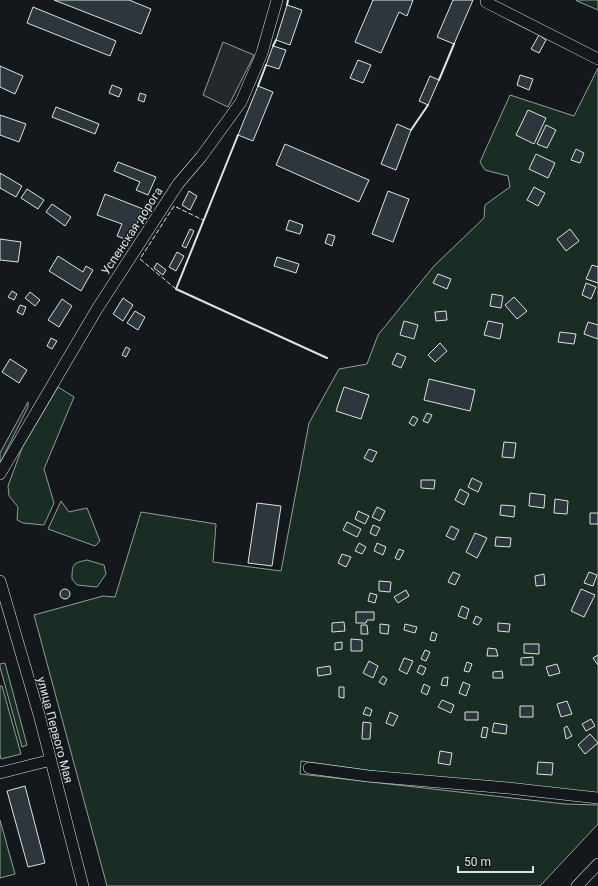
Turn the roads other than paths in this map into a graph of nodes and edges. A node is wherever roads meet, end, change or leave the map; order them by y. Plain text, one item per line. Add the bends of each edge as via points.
1 (277, 0) edge
2 (486, 2) dead end
3 (598, 59) edge
4 (0, 474) edge
5 (0, 581) edge
6 (51, 760) junction
7 (309, 768) dead end
8 (0, 773) edge
9 (598, 798) edge
10 (598, 864) edge
11 (83, 886) edge
12 (577, 886) edge

1 - 4 street, Успенская дорога via 262,52 240,102 201,158 178,184 97,309
2 - 3 street
5 - 6 street, улица Первого Мая
6 - 8 street
6 - 11 street, улица Первого Мая
7 - 9 street
10 - 12 street

